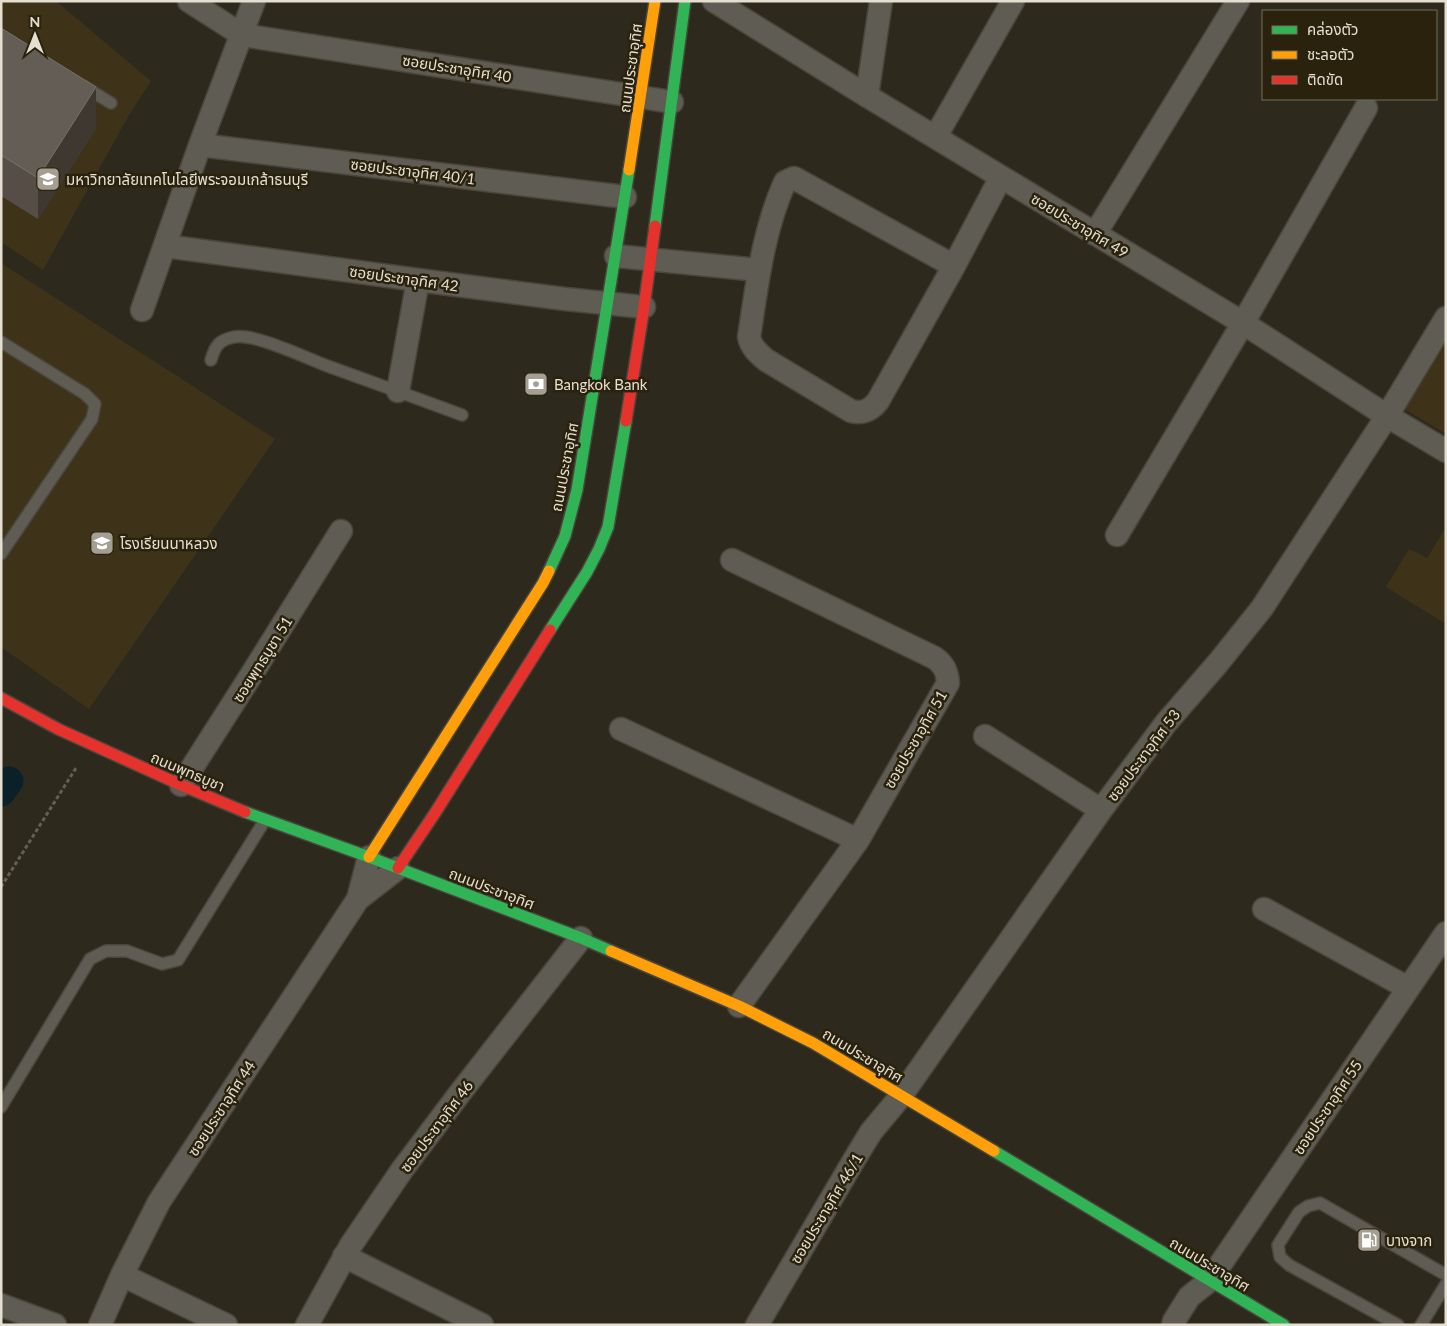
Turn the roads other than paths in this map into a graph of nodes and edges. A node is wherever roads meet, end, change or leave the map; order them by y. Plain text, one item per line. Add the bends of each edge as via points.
1 (189, 1) edge
2 (254, 1) edge
3 (655, 1) edge
4 (685, 1) edge
5 (714, 1) edge
6 (881, 1) edge
7 (1013, 1) edge
8 (1238, 1) edge
9 (242, 35) junction
10 (77, 82) edge
11 (867, 96) junction
12 (641, 97) junction
13 (672, 102) junction
14 (111, 103) dead end
15 (1366, 108) dead end
16 (936, 136) junction
17 (200, 145) junction
18 (1001, 177) junction
19 (625, 197) junction
20 (1095, 234) junction
21 (165, 246) junction
22 (616, 256) junction
23 (651, 259) junction
24 (954, 266) junction
25 (759, 270) junction
26 (418, 280) junction
27 (608, 304) junction
28 (644, 307) junction
29 (142, 310) dead end
30 (1446, 318) edge
31 (1243, 323) junction
32 (1, 342) edge
33 (211, 360) dead end
34 (398, 391) junction
35 (462, 415) dead end
36 (1387, 416) junction
37 (1446, 451) edge
38 (341, 531) dead end
39 (1117, 535) dead end
40 (1, 554) edge
41 (732, 560) dead end
42 (1, 698) edge
43 (621, 729) dead end
44 (984, 736) dead end
45 (181, 785) junction
46 (1101, 810) junction
47 (265, 820) junction
48 (858, 840) junction
49 (370, 857) junction
50 (398, 868) junction
51 (358, 899) junction
52 (1264, 909) dead end
53 (1446, 932) edge
54 (581, 938) junction
55 (1408, 988) junction
56 (739, 1006) junction
57 (902, 1096) junction
58 (1, 1107) edge
59 (344, 1256) junction
60 (122, 1275) junction
61 (1446, 1275) edge
62 (1209, 1281) junction
63 (1446, 1284) edge
64 (1, 1305) edge
65 (55, 1325) edge
66 (100, 1325) edge
67 (226, 1325) edge
68 (307, 1325) edge
69 (482, 1325) edge
70 (757, 1325) edge
71 (1173, 1325) edge
72 (1284, 1325) edge
73 (1398, 1325) edge
74 (1421, 1325) edge

1 - 9 street
2 - 9 street
3 - 12 main road, ถนนประชาอุทิศ
4 - 13 main road
5 - 11 street, ซอยประชาอุทิศ 49
6 - 11 street
7 - 16 street
8 - 20 street
9 - 12 street, ซอยประชาอุทิศ 40
9 - 17 street
10 - 14 lane
11 - 16 street, ซอยประชาอุทิศ 49
12 - 13 street, ซอยประชาอุทิศ 40
12 - 19 main road, ถนนประชาอุทิศ
13 - 23 main road
15 - 31 street
16 - 18 street, ซอยประชาอุทิศ 49
17 - 19 street, ซอยประชาอุทิศ 40/1
17 - 21 street
18 - 20 street, ซอยประชาอุทิศ 49
18 - 24 street
19 - 22 main road, ถนนประชาอุทิศ
20 - 31 street, ซอยประชาอุทิศ 49
21 - 26 street, ซอยประชาอุทิศ 42
21 - 29 street
22 - 23 street
22 - 27 main road, ถนนประชาอุทิศ
23 - 25 street
23 - 28 main road
24 - 25 street via 794,178 785,182 778,198
24 - 25 street via 878,401 863,412 851,411 766,360 754,349 749,337
26 - 27 street, ซอยประชาอุทิศ 42
26 - 34 street
27 - 28 street, ซอยประชาอุทิศ 42
27 - 49 main road, ถนนประชาอุทิศ via 578,490 556,558
28 - 50 main road via 615,490 608,526 599,549
30 - 36 street, ซอยประชาอุทิศ 53
31 - 36 street, ซอยประชาอุทิศ 49
31 - 39 street
32 - 40 lane via 85,394 95,404 92,420
33 - 34 lane via 219,343 243,336
34 - 35 lane
36 - 37 street, ซอยประชาอุทิศ 49
36 - 46 street, ซอยประชาอุทิศ 53 via 1262,608 1166,723
38 - 45 street, ซอยพุทธบูชา 51
41 - 48 street, ซอยประชาอุทิศ 51 via 935,658 947,672 948,682
42 - 45 main road, ถนนพุทธบูชา via 58,729
43 - 48 street
44 - 46 street
45 - 47 main road, ถนนพุทธบูชา
46 - 57 street, ซอยประชาอุทิศ 53
47 - 49 main road, ถนนพุทธบูชา
47 - 58 lane via 178,960 162,964 127,951 106,951 90,959
48 - 56 street, ซอยประชาอุทิศ 51
49 - 50 main road, ถนนประชาอุทิศ
49 - 51 street, ซอยประชาอุทิศ 44
50 - 51 street, ซอยประชาอุทิศ 44
50 - 54 main road, ถนนประชาอุทิศ
51 - 60 street, ซอยประชาอุทิศ 44 via 159,1202
52 - 55 street
53 - 55 street, ซอยประชาอุทิศ 55
54 - 56 main road, ถนนประชาอุทิศ
54 - 59 street, ซอยประชาอุทิศ 46 via 425,1139
55 - 62 street, ซอยประชาอุทิศ 55
56 - 57 main road, ถนนประชาอุทิศ via 814,1043
57 - 62 main road, ถนนประชาอุทิศ
57 - 70 street, ซอยประชาอุทิศ 46/1 via 871,1132
59 - 68 street, ซอยประชาอุทิศ 46
59 - 69 street
60 - 66 street, ซอยประชาอุทิศ 44
60 - 67 street
61 - 73 lane via 1320,1204 1299,1212 1278,1244 1280,1257
62 - 71 street, ซอยประชาอุทิศ 55 via 1189,1297
62 - 72 main road, ถนนประชาอุทิศ
63 - 74 lane
64 - 65 street

